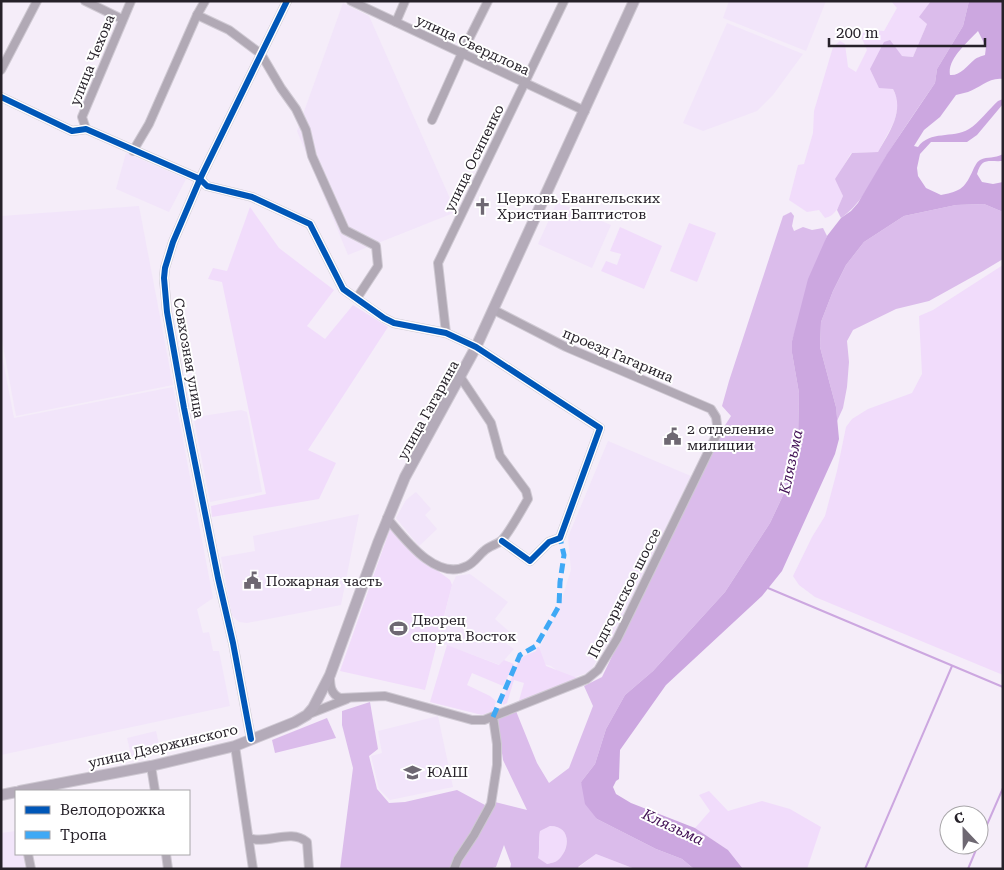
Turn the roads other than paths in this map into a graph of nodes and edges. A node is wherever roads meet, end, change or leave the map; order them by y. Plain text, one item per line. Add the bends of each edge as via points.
1 (38, 1) edge
2 (84, 1) edge
3 (131, 1) edge
4 (205, 1) edge
5 (287, 1) edge
6 (352, 1) edge
7 (406, 1) edge
8 (488, 1) edge
9 (564, 1) edge
10 (634, 1) edge
11 (197, 15) junction
12 (122, 19) junction
13 (396, 22) junction
14 (462, 53) junction
15 (261, 54) junction
16 (1, 70) edge
17 (524, 83) junction
18 (1, 97) edge
19 (585, 111) junction
20 (432, 120) dead end
21 (86, 129) junction
22 (134, 151) junction
23 (200, 179) junction
24 (357, 298) junction
25 (494, 310) junction
26 (446, 333) junction
27 (476, 347) junction
28 (461, 378) junction
29 (718, 432) joint
30 (388, 518) junction
31 (502, 541) junction
32 (330, 675) junction
33 (324, 686) junction
34 (356, 696) junction
35 (334, 704) junction
36 (307, 715) junction
37 (492, 717) junction
38 (251, 739) junction
39 (235, 746) junction
40 (151, 766) junction
41 (25, 790) edge
42 (155, 790) edge
43 (15, 793) edge
44 (1, 795) edge
45 (249, 838) junction
46 (28, 855) edge
47 (166, 855) edge
48 (31, 869) edge
49 (168, 869) edge
50 (253, 869) edge
51 (309, 869) edge
52 (454, 869) edge

1 - 16 street
2 - 12 street
3 - 12 street, улица Чехова
4 - 11 street
5 - 15 street, Совхозная улица
6 - 13 street, улица Свердлова
7 - 13 street
8 - 14 street
9 - 17 street, улица Осипенко
10 - 19 main road, улица Гагарина
11 - 15 street via 229,30
11 - 22 street
12 - 21 street, улица Чехова via 82,117
13 - 14 street, улица Свердлова
14 - 17 street, улица Свердлова
14 - 20 street
15 - 23 street, Совхозная улица
15 - 24 street via 306,130 312,156 344,230 376,246 378,266
17 - 19 street, улица Свердлова
17 - 26 street, улица Осипенко via 438,262
18 - 21 street via 72,131
19 - 25 main road, улица Гагарина
21 - 22 street
22 - 23 street
23 - 24 street via 208,186 252,197 310,224 343,289
23 - 38 street, Совхозная улица via 168,258 164,286 184,408
24 - 26 street via 394,323
25 - 27 main road, улица Гагарина
25 - 29 street, проезд Гагарина via 566,347 711,409
26 - 27 street
27 - 28 main road, улица Гагарина
27 - 31 street via 600,428 560,538 549,542 530,561
28 - 30 main road, улица Гагарина via 405,477
28 - 31 street via 490,423 500,456 526,491 528,499
29 - 37 street, Подгорнское шоссе via 598,670 587,679
30 - 31 street via 420,554 445,569 465,568 487,548
30 - 32 main road, улица Гагарина
32 - 33 main road, улица Гагарина
32 - 34 street via 335,696
33 - 35 street via 324,699
33 - 36 main road, улица Гагарина
34 - 35 street
34 - 37 street, Подгорнское шоссе via 385,696 472,720
35 - 36 street
36 - 38 main road, улица Дзержинского
37 - 52 street via 497,765 491,804
38 - 39 main road, улица Дзержинского
39 - 40 main road, улица Дзержинского
39 - 45 street
40 - 41 main road, улица Дзержинского
40 - 42 street
43 - 44 main road
45 - 50 street
45 - 51 street via 301,837 306,842
46 - 48 street
47 - 49 street

